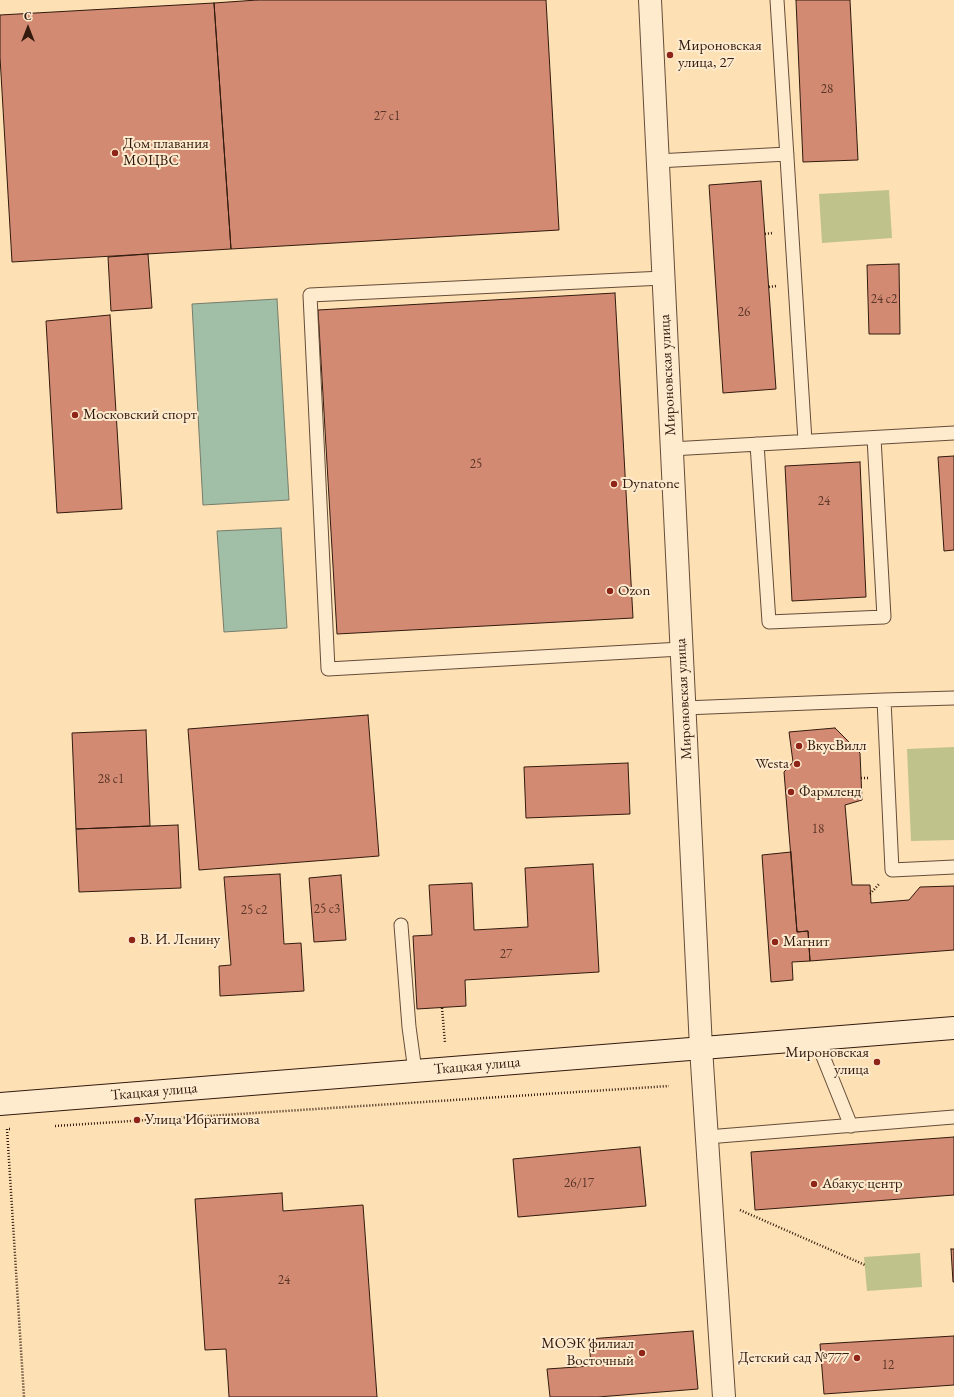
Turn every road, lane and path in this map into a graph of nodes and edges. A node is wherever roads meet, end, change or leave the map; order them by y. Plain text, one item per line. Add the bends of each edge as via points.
1 (650, 0) edge
2 (777, 0) edge
3 (787, 154) junction
4 (657, 160) junction
5 (663, 278) junction
6 (954, 433) edge
7 (874, 438) junction
8 (805, 442) junction
9 (757, 444) junction
10 (671, 449) junction
11 (681, 649) junction
12 (954, 698) edge
13 (884, 700) junction
14 (684, 708) junction
15 (954, 867) edge
16 (401, 925) dead end
17 (442, 1008) dead end
18 (954, 1028) edge
19 (816, 1039) junction
20 (445, 1043) dead end
21 (701, 1048) junction
22 (415, 1071) junction
23 (669, 1086) dead end
24 (0, 1104) edge
25 (954, 1117) edge
26 (851, 1126) junction
27 (47, 1127) dead end
28 (15, 1129) dead end
29 (707, 1137) junction
30 (740, 1210) dead end
31 (865, 1265) dead end
32 (24, 1397) edge
33 (724, 1397) edge

1 - 4 street, Мироновская улица
2 - 3 lane
3 - 4 lane
3 - 8 lane
4 - 5 street, Мироновская улица
5 - 10 street, Мироновская улица
5 - 11 lane via 310,295 313,367 328,669
6 - 7 lane
7 - 8 lane
7 - 9 lane via 884,617 769,622
8 - 9 lane
9 - 10 lane
10 - 11 street, Мироновская улица
11 - 14 street, Мироновская улица
12 - 13 lane
13 - 14 lane
13 - 15 lane via 892,870
14 - 21 street, Мироновская улица
16 - 22 lane
17 - 20 path
18 - 19 street, Ткацкая улица
19 - 21 street, Ткацкая улица
19 - 26 lane
21 - 22 street, Ткацкая улица
21 - 29 street, Мироновская улица
22 - 24 street, Ткацкая улица
23 - 27 path
25 - 26 lane
26 - 29 lane
28 - 32 path via 7,1129
29 - 33 street, Мироновская улица
30 - 31 path

